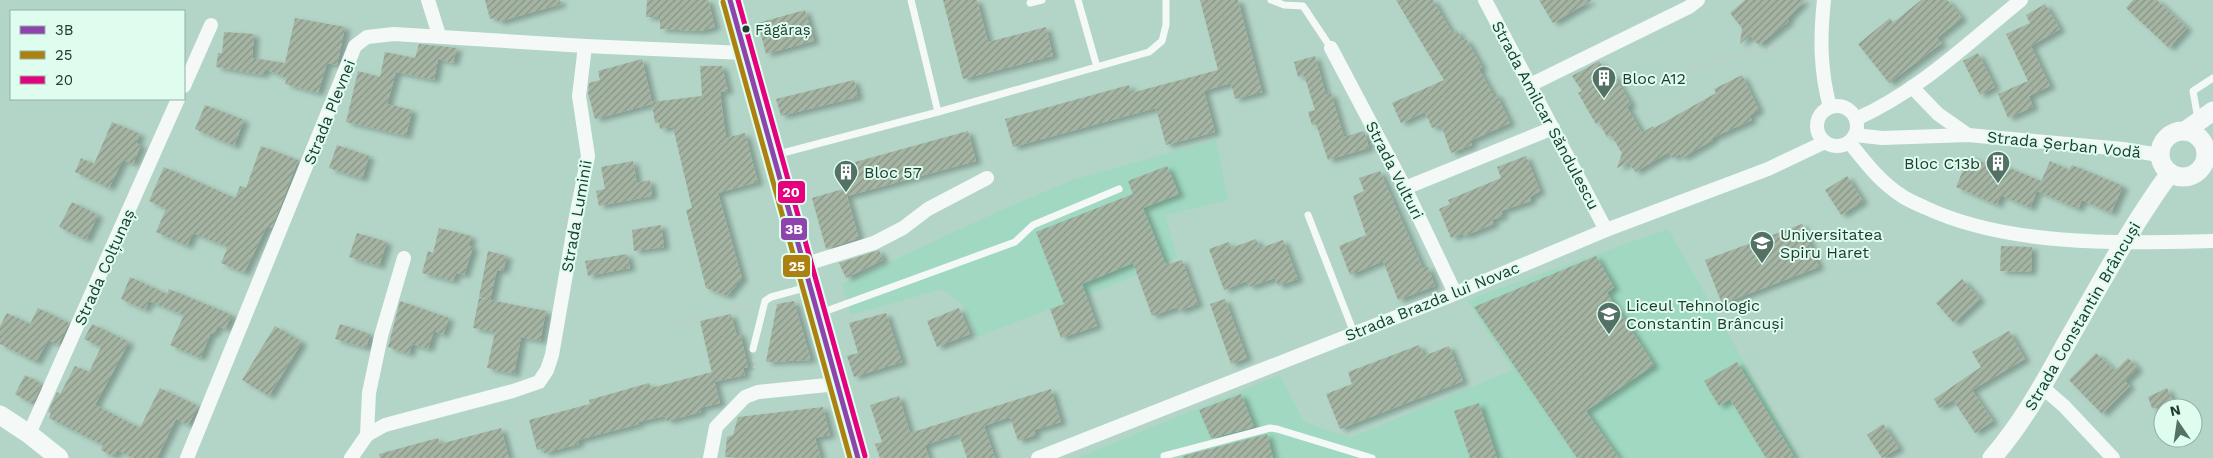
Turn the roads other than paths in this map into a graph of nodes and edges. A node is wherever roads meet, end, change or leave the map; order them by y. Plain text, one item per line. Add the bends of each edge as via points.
1 (428, 0) edge
2 (730, 0) edge
3 (912, 0) edge
4 (1042, 0) edge
5 (1078, 0) edge
6 (1166, 0) edge
7 (1271, 0) edge
8 (1485, 0) edge
9 (1698, 0) edge
10 (1824, 0) edge
11 (2020, 0) edge
12 (1030, 3) dead end
13 (211, 25) dead end
14 (438, 35) junction
15 (584, 46) junction
16 (1331, 48) joint
17 (744, 53) junction
18 (1097, 67) junction
19 (2213, 78) edge
20 (185, 84) edge
21 (1530, 85) junction
22 (1912, 87) junction
23 (178, 100) edge
24 (1830, 107) junction
25 (938, 112) junction
26 (1856, 120) junction
27 (2199, 121) edge
28 (1553, 128) junction
29 (1968, 135) junction
30 (1852, 138) junction
31 (1825, 142) junction
32 (2209, 142) edge
33 (2160, 155) junction
34 (772, 156) junction
35 (2170, 173) junction
36 (2205, 176) edge
37 (987, 178) dead end
38 (1405, 188) junction
39 (1119, 189) dead end
40 (1308, 215) dead end
41 (1606, 230) junction
42 (2213, 240) edge
43 (2124, 243) junction
44 (404, 258) dead end
45 (803, 266) junction
46 (809, 286) junction
47 (1455, 293) junction
48 (817, 314) junction
49 (1354, 333) junction
50 (754, 349) road end
51 (838, 384) junction
52 (2042, 387) junction
53 (0, 415) edge
54 (29, 434) junction
55 (367, 435) junction
56 (1164, 456) dead end
57 (59, 458) edge
58 (187, 458) edge
59 (351, 458) edge
60 (710, 458) edge
61 (858, 458) edge
62 (1038, 458) edge
63 (1372, 458) edge
64 (1992, 458) edge
65 (2113, 458) edge

1 - 14 street
2 - 17 street
3 - 25 lane
4 - 12 lane
5 - 18 lane
6 - 18 lane via 1166,26 1162,41 1149,52
7 - 16 lane via 1284,5 1303,6
8 - 21 street, Strada Amilcar Săndulescu
9 - 21 street
10 - 24 street via 1821,52 1824,87
11 - 22 street
13 - 20 street
14 - 15 street, Strada Plevnei
14 - 58 street, Strada Plevnei via 367,37 355,46
15 - 17 street, Strada Plevnei
15 - 55 street, Strada Luminii via 579,96 588,156 547,370 539,382 385,425
16 - 38 street, Strada Vulturi
17 - 34 street
18 - 25 lane
19 - 27 lane via 2193,91
21 - 28 street, Strada Amilcar Săndulescu
22 - 26 street via 1880,109
22 - 29 street, Strada Șerban Vodă via 1938,114
23 - 54 street, Strada Colțunaș
24 - 26 street via 1846,108
24 - 31 street via 1821,113 1816,123 1818,134
25 - 34 lane
26 - 30 street
27 - 32 street via 2197,136
27 - 33 street via 2167,137 2161,145
28 - 38 street
28 - 41 street, Strada Amilcar Săndulescu
29 - 30 street, Strada Șerban Vodă
29 - 33 street, Strada Șerban Vodă
30 - 31 street via 1837,146
30 - 43 street via 1870,170 1902,196 1950,219 2003,231
31 - 41 street, Strada Brazda lui Novac via 1768,169
32 - 36 street via 2203,165
33 - 35 street
34 - 45 street
35 - 36 street via 2175,176
35 - 43 street, Strada Constantin Brâncuși
37 - 45 street via 928,209 903,228 874,243
38 - 47 street, Strada Vulturi
39 - 48 lane via 1033,225 1016,242
40 - 49 lane
41 - 47 street, Strada Brazda lui Novac
42 - 43 street
43 - 52 street, Strada Constantin Brâncuși
44 - 55 street via 381,336 369,393
45 - 46 street
46 - 48 street
46 - 50 lane via 765,301
47 - 49 street, Strada Brazda lui Novac
48 - 51 street
49 - 62 street, Strada Brazda lui Novac
51 - 60 street via 758,392 745,397 716,427
51 - 61 street
52 - 64 street, Strada Constantin Brâncuși via 2011,437
52 - 65 street
53 - 54 street
54 - 57 street
55 - 59 street
56 - 63 lane via 1270,428

